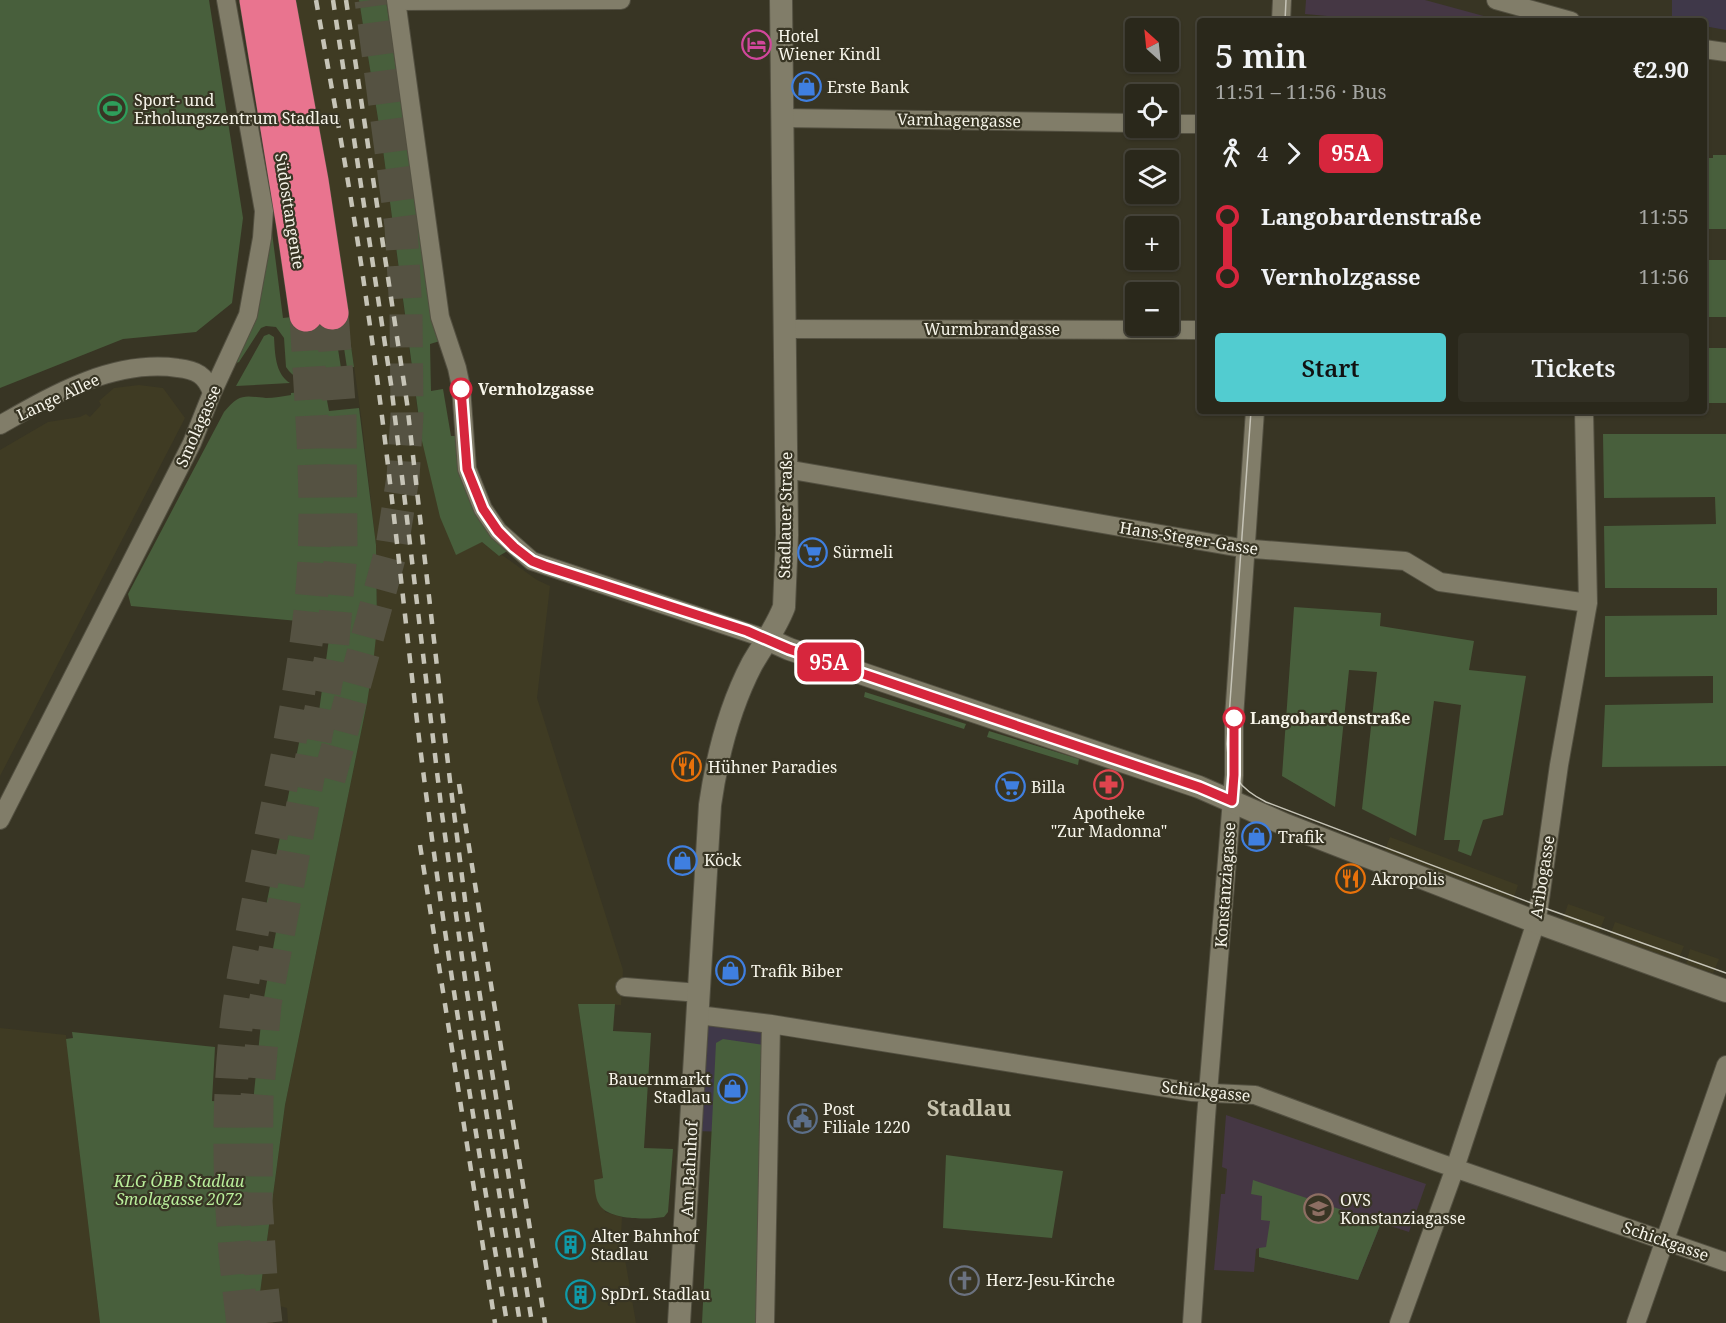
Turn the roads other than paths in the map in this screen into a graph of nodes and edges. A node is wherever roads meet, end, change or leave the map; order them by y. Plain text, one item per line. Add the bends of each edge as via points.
1 (226, 0) edge
2 (256, 0) edge
3 (279, 0) edge
4 (621, 0) edge
5 (781, 0) edge
6 (1282, 0) edge
7 (1496, 0) edge
8 (397, 1) edge
9 (1281, 18) edge
10 (1559, 18) edge
11 (1707, 49) edge
12 (1726, 52) edge
13 (782, 118) junction
14 (1125, 123) edge
15 (1179, 124) edge
16 (1197, 124) edge
17 (784, 329) junction
18 (1197, 330) edge
19 (212, 393) junction
20 (1255, 414) edge
21 (1584, 414) edge
22 (0, 425) edge
23 (786, 469) junction
24 (1246, 549) junction
25 (1588, 603) junction
26 (767, 639) junction
27 (1232, 801) junction
28 (0, 820) edge
29 (1536, 922) junction
30 (626, 987) dead end
31 (1726, 991) edge
32 (699, 1004) junction
33 (771, 1024) junction
34 (1726, 1065) edge
35 (1208, 1092) junction
36 (1455, 1168) junction
37 (1665, 1240) junction
38 (1726, 1262) edge
39 (679, 1323) edge
40 (765, 1323) edge
41 (1192, 1323) edge
42 (1399, 1323) edge
43 (1636, 1323) edge

1 - 19 street, Smolagasse via 264,212 248,315
2 - 3 highway, Südosttangente via 289,202 319,314 312,181
4 - 8 street
5 - 13 street, Stadlauer Straße
6 - 9 street
7 - 10 street
8 - 26 street via 440,317 461,387 467,469 483,509 498,531 532,561
11 - 12 street
13 - 14 street, Varnhagengasse
13 - 17 street, Stadlauer Straße
15 - 16 street
17 - 18 street, Wurmbrandgasse
17 - 23 street, Stadlauer Straße
19 - 22 street, Lange Allee via 202,374 183,369 158,365 123,370 75,385
19 - 28 street, Smolagasse via 192,443
20 - 24 street, Konstanziagasse
21 - 25 street, Aribogasse
23 - 24 street, Hans-Steger-Gasse
23 - 26 street, Stadlauer Straße via 784,607
24 - 25 street, Hans-Steger-Gasse via 1405,561 1440,582
24 - 27 street, Konstanziagasse
25 - 29 street, Aribogasse
26 - 27 street
26 - 32 street, Stadlauer Straße via 740,691 721,741 714,778
27 - 29 street
27 - 35 street, Konstanziagasse
29 - 31 street
29 - 36 street, Aribogasse
30 - 32 street
32 - 33 street, Schickgasse
32 - 39 street, Am Bahnhof
33 - 35 street, Schickgasse
33 - 40 street
34 - 37 street
35 - 36 street, Schickgasse via 1255,1095
35 - 41 street, Konstanziagasse
36 - 37 street, Schickgasse
36 - 42 street, Aribogasse
37 - 38 street, Schickgasse
37 - 43 street

